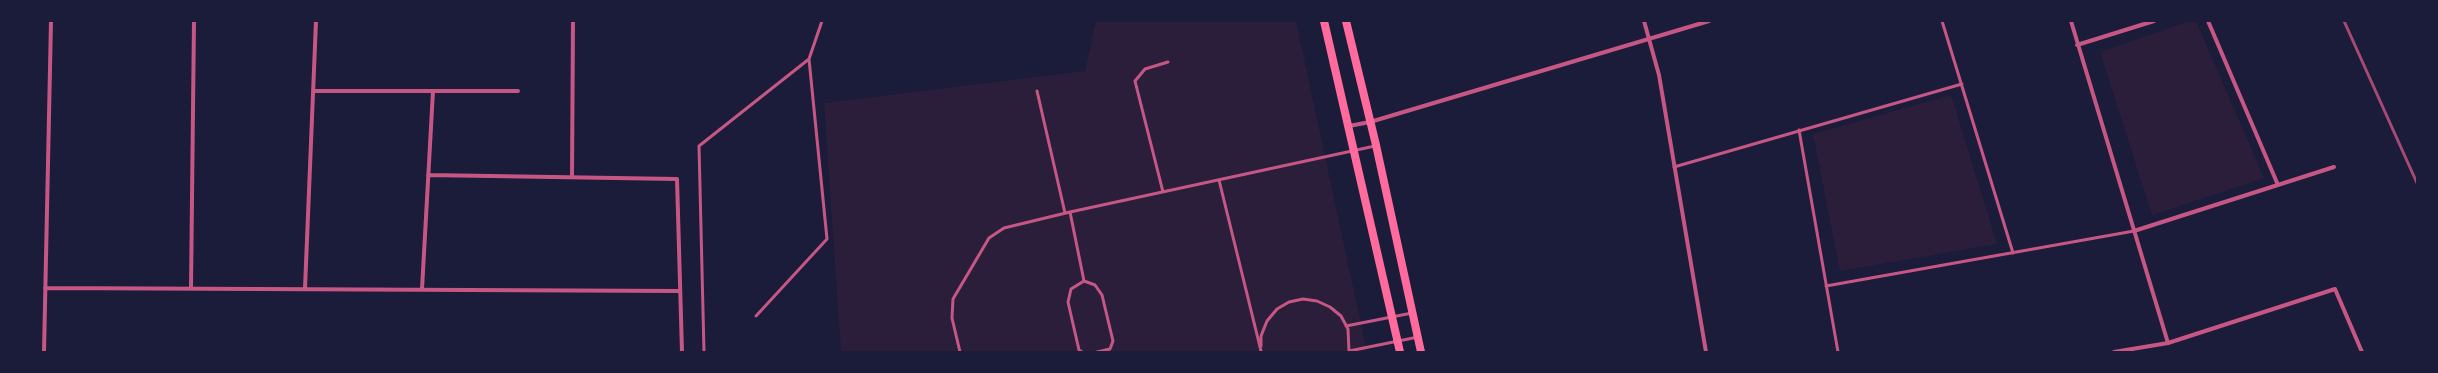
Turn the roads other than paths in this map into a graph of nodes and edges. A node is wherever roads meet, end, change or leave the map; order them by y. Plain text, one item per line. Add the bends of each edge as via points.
1 (51, 21) edge
2 (194, 21) edge
3 (316, 21) edge
4 (573, 21) edge
5 (822, 21) edge
6 (1324, 21) edge
7 (1346, 21) edge
8 (1644, 21) edge
9 (1709, 21) edge
10 (1942, 21) edge
11 (2071, 21) edge
12 (2154, 21) edge
13 (2208, 21) edge
14 (1649, 39) junction
15 (2077, 45) junction
16 (809, 59) junction
17 (1168, 62) dead end
18 (1962, 84) junction
19 (313, 91) junction
20 (433, 91) junction
21 (518, 91) dead end
22 (1037, 91) dead end
23 (1370, 122) junction
24 (1349, 126) junction
25 (1799, 130) junction
26 (1376, 145) junction
27 (1354, 150) junction
28 (1674, 166) junction
29 (2334, 167) dead end
30 (428, 175) junction
31 (572, 177) junction
32 (1220, 180) junction
33 (2278, 185) junction
34 (1162, 192) junction
35 (1070, 212) junction
36 (1065, 213) junction
37 (2134, 231) junction
38 (2013, 253) junction
39 (1084, 281) junction
40 (1826, 286) junction
41 (45, 288) junction
42 (191, 288) junction
43 (305, 288) junction
44 (422, 289) junction
45 (680, 291) junction
46 (1413, 312) junction
47 (756, 316) dead end
48 (1393, 316) junction
49 (1346, 326) junction
50 (1418, 337) junction
51 (1398, 341) junction
52 (2168, 343) junction
53 (44, 352) edge
54 (682, 352) edge
55 (704, 352) edge
56 (960, 352) edge
57 (1082, 352) edge
58 (1097, 352) edge
59 (1261, 352) edge
60 (1349, 352) edge
61 (1400, 352) edge
62 (1421, 352) edge
63 (1706, 352) edge
64 (1838, 352) edge
65 (2114, 352) edge
66 (2362, 352) edge

1 - 41 street
2 - 42 street
3 - 19 street
4 - 31 street
5 - 16 lane
6 - 24 main road
7 - 23 main road
8 - 14 street
9 - 14 street
10 - 18 lane
11 - 15 street
12 - 15 street
13 - 33 street
14 - 23 street
14 - 28 street via 1659,75
15 - 37 street
16 - 47 lane via 827,239
16 - 55 lane via 699,146
17 - 34 lane via 1145,69 1135,82
18 - 25 lane
18 - 38 lane
19 - 20 street
19 - 43 street
20 - 21 street
20 - 30 street
22 - 36 lane
23 - 24 street
23 - 26 main road
24 - 27 main road
25 - 28 lane
25 - 40 lane
26 - 27 lane
26 - 46 main road
27 - 32 lane
27 - 48 main road
28 - 63 street
29 - 33 street
30 - 31 street
30 - 44 street
31 - 45 street via 677,179
32 - 34 lane
32 - 59 lane
33 - 37 street
34 - 35 lane
35 - 36 lane
35 - 39 lane
36 - 56 lane via 1004,228 989,238 953,299 952,318
37 - 38 lane
37 - 52 street
38 - 40 lane
39 - 57 lane via 1071,289 1068,302 1079,350
39 - 58 lane via 1096,285 1102,295 1113,341 1110,349
40 - 64 lane
41 - 42 street
41 - 53 street
42 - 43 street
43 - 44 street
44 - 45 street
45 - 54 street
46 - 48 lane
46 - 50 main road
48 - 49 lane
48 - 51 main road
49 - 59 lane via 1341,316 1318,301 1303,299 1289,302 1267,321 1261,336
49 - 60 lane via 1350,343
50 - 51 lane
50 - 62 main road
51 - 60 lane
51 - 61 main road
52 - 65 street
52 - 66 street via 2335,289

